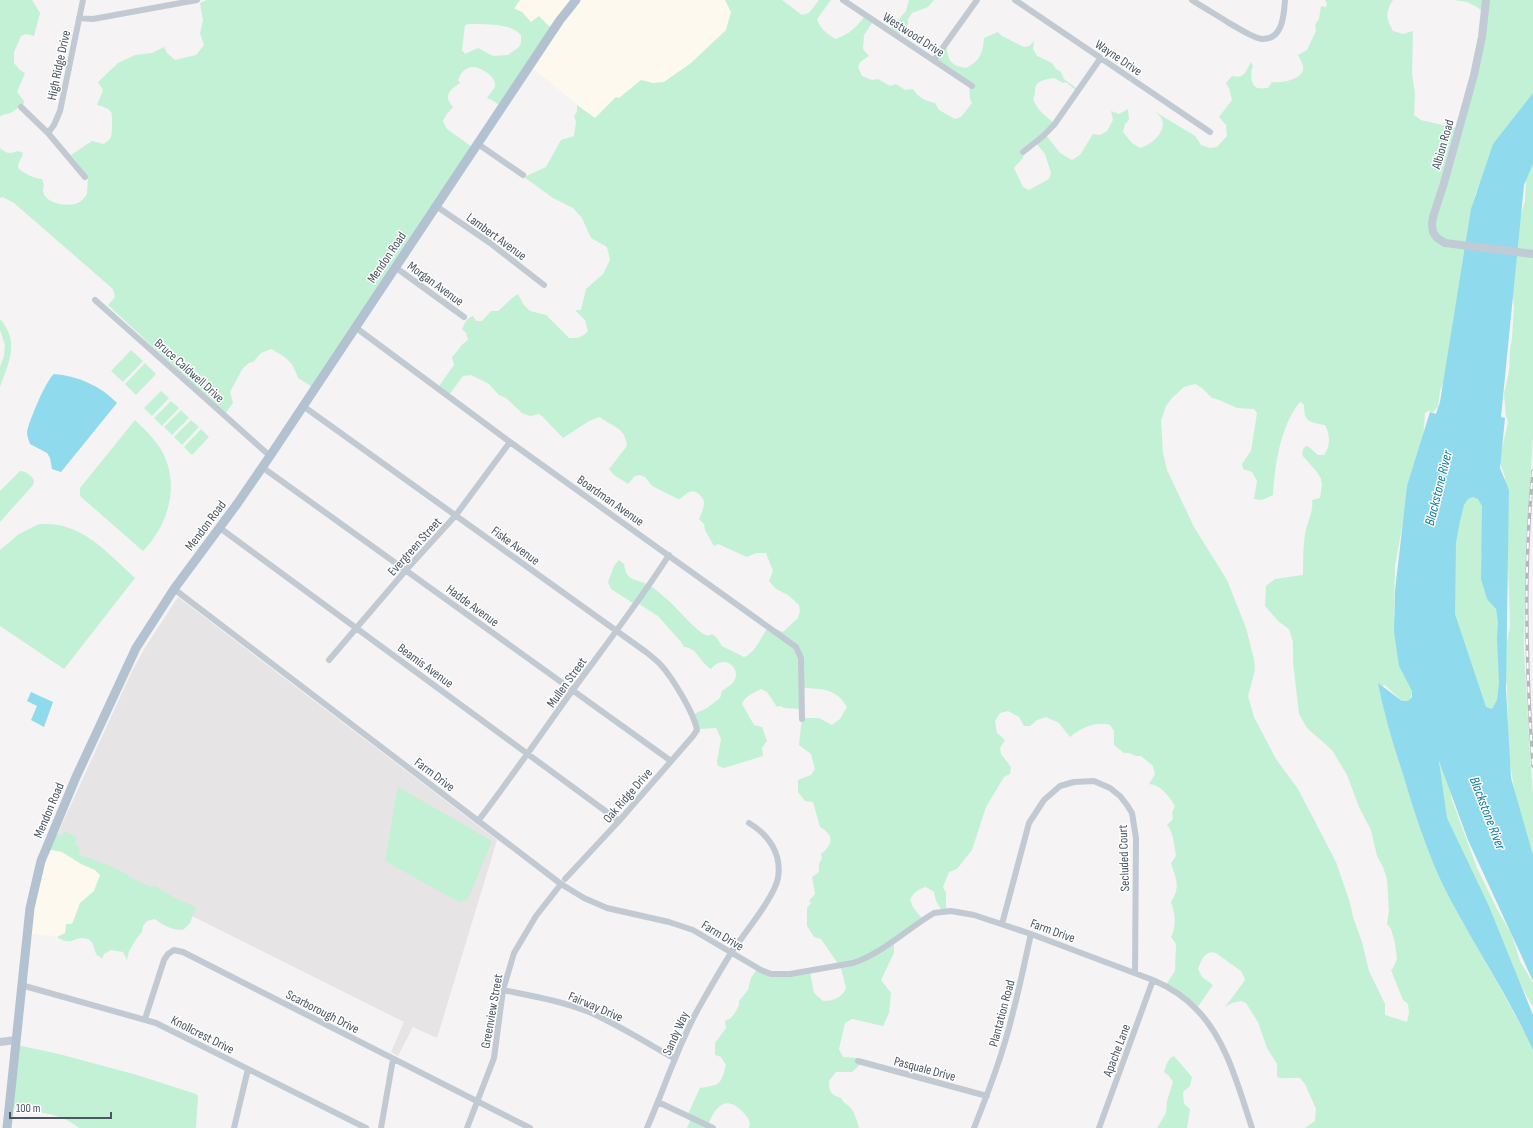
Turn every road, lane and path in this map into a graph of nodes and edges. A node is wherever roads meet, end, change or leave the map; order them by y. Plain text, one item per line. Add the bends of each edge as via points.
1 (84, 0) edge
2 (197, 0) edge
3 (576, 0) edge
4 (843, 0) edge
5 (977, 0) edge
6 (1015, 0) edge
7 (1192, 0) edge
8 (1285, 0) edge
9 (1486, 0) edge
10 (79, 18) junction
11 (1100, 59) junction
12 (934, 60) junction
13 (972, 86) dead end
14 (21, 107) dead end
15 (1210, 132) dead end
16 (48, 133) junction
17 (478, 144) junction
18 (1023, 152) dead end
19 (523, 175) dead end
20 (85, 177) dead end
21 (436, 206) junction
22 (1530, 254) edge
23 (395, 267) junction
24 (544, 285) dead end
25 (95, 300) dead end
26 (464, 317) dead end
27 (355, 328) junction
28 (303, 406) junction
29 (510, 442) junction
30 (270, 456) junction
31 (262, 467) junction
32 (456, 515) junction
33 (220, 528) junction
34 (669, 555) junction
35 (406, 570) junction
36 (174, 589) junction
37 (357, 628) junction
38 (616, 632) junction
39 (329, 660) dead end
40 (572, 691) junction
41 (802, 719) dead end
42 (695, 720) joint
43 (528, 753) junction
44 (671, 761) junction
45 (478, 820) junction
46 (619, 821) junction
47 (749, 823) dead end
48 (563, 882) junction
49 (1002, 924) junction
50 (1031, 934) junction
51 (732, 952) junction
52 (1135, 972) junction
53 (1153, 980) junction
54 (21, 985) junction
55 (503, 990) junction
56 (145, 1019) junction
57 (16, 1040) junction
58 (0, 1042) edge
59 (393, 1059) junction
60 (675, 1059) junction
61 (858, 1061) dead end
62 (248, 1069) junction
63 (987, 1096) junction
64 (478, 1101) junction
65 (658, 1102) junction
66 (7, 1128) edge
67 (234, 1128) edge
68 (366, 1128) edge
69 (381, 1128) edge
70 (467, 1128) edge
71 (530, 1128) edge
72 (647, 1128) edge
73 (713, 1128) edge
74 (974, 1128) edge
75 (1099, 1128) edge
76 (1252, 1128) edge

1 - 10 street, High Ridge Drive
2 - 10 street via 93,19
3 - 17 main road, Mendon Road
4 - 12 street, Westwood Drive
5 - 12 street
6 - 11 street, Wayne Drive
7 - 8 street via 1257,38 1263,39 1280,28
9 - 22 street, Albion Road via 1474,75 1432,224 1441,242
10 - 16 street, High Ridge Drive via 60,111
11 - 15 street, Wayne Drive
11 - 18 street via 1054,125
12 - 13 street, Westwood Drive
14 - 16 street
16 - 20 street
17 - 19 street
17 - 21 main road, Mendon Road
21 - 23 main road, Mendon Road
21 - 24 street, Lambert Avenue via 490,243
23 - 26 street, Morgan Avenue
23 - 27 main road, Mendon Road
25 - 30 street, Bruce Caldwell Drive
27 - 28 main road, Mendon Road
27 - 29 street, Boardman Avenue
28 - 30 main road, Mendon Road
28 - 32 street, Fiske Avenue
29 - 32 street, Evergreen Street
29 - 34 street, Boardman Avenue
30 - 31 main road, Mendon Road
31 - 33 main road, Mendon Road
31 - 35 street, Hadde Avenue
32 - 35 street, Evergreen Street
32 - 38 street, Fiske Avenue
33 - 36 main road, Mendon Road
33 - 37 street, Beamis Avenue
34 - 38 street, Mullen Street
34 - 41 street, Boardman Avenue via 796,647 801,658
35 - 37 street, Evergreen Street
35 - 40 street, Hadde Avenue
36 - 45 street, Farm Drive
36 - 54 main road, Mendon Road via 136,648 76,777 41,860 30,908
37 - 39 street, Evergreen Street
37 - 43 street, Beamis Avenue
38 - 40 street, Mullen Street
38 - 42 street, Fiske Avenue via 660,664
40 - 43 street, Mullen Street
40 - 44 street, Hadde Avenue
42 - 44 street, Oak Ridge Drive via 697,730
43 - 45 street, Mullen Street
43 - 46 street, Beamis Avenue
44 - 46 street, Oak Ridge Drive
45 - 48 street, Farm Drive
46 - 48 street, Oak Ridge Drive
47 - 51 street, Sandy Way via 765,835 772,845 779,864 778,879 772,893
48 - 51 street, Farm Drive via 592,902 687,927
48 - 55 street, Greenview Street via 536,916 514,953
49 - 50 street, Farm Drive
49 - 51 street, Farm Drive via 960,912 934,913 862,960 790,974 775,975 766,972
49 - 52 street, Secluded Court via 1029,823 1036,810 1060,786 1094,781 1120,796 1132,813 1136,838
50 - 52 street, Farm Drive
50 - 63 street, Plantation Road via 1013,1012
51 - 60 street, Sandy Way via 696,1012
52 - 53 street, Farm Drive
53 - 75 street, Apache Lane
53 - 76 street, Farm Drive via 1189,1002 1204,1018 1224,1052
54 - 56 street, Knollcrest Drive
54 - 57 main road, Mendon Road
55 - 60 street, Fairway Drive via 559,1002 588,1012
55 - 64 street, Greenview Street via 494,1058
56 - 59 street, Scarborough Drive via 164,960 174,950 183,952
56 - 62 street, Knollcrest Drive
57 - 58 street
57 - 66 main road, Mendon Road
59 - 64 street, Scarborough Drive
59 - 69 street
60 - 65 street, Sandy Way
61 - 63 street, Pasquale Drive
62 - 67 street
62 - 68 street, Knollcrest Drive
63 - 74 street, Plantation Road
64 - 70 street, Greenview Street
64 - 71 street, Scarborough Drive
65 - 72 street, Sandy Way
65 - 73 street

